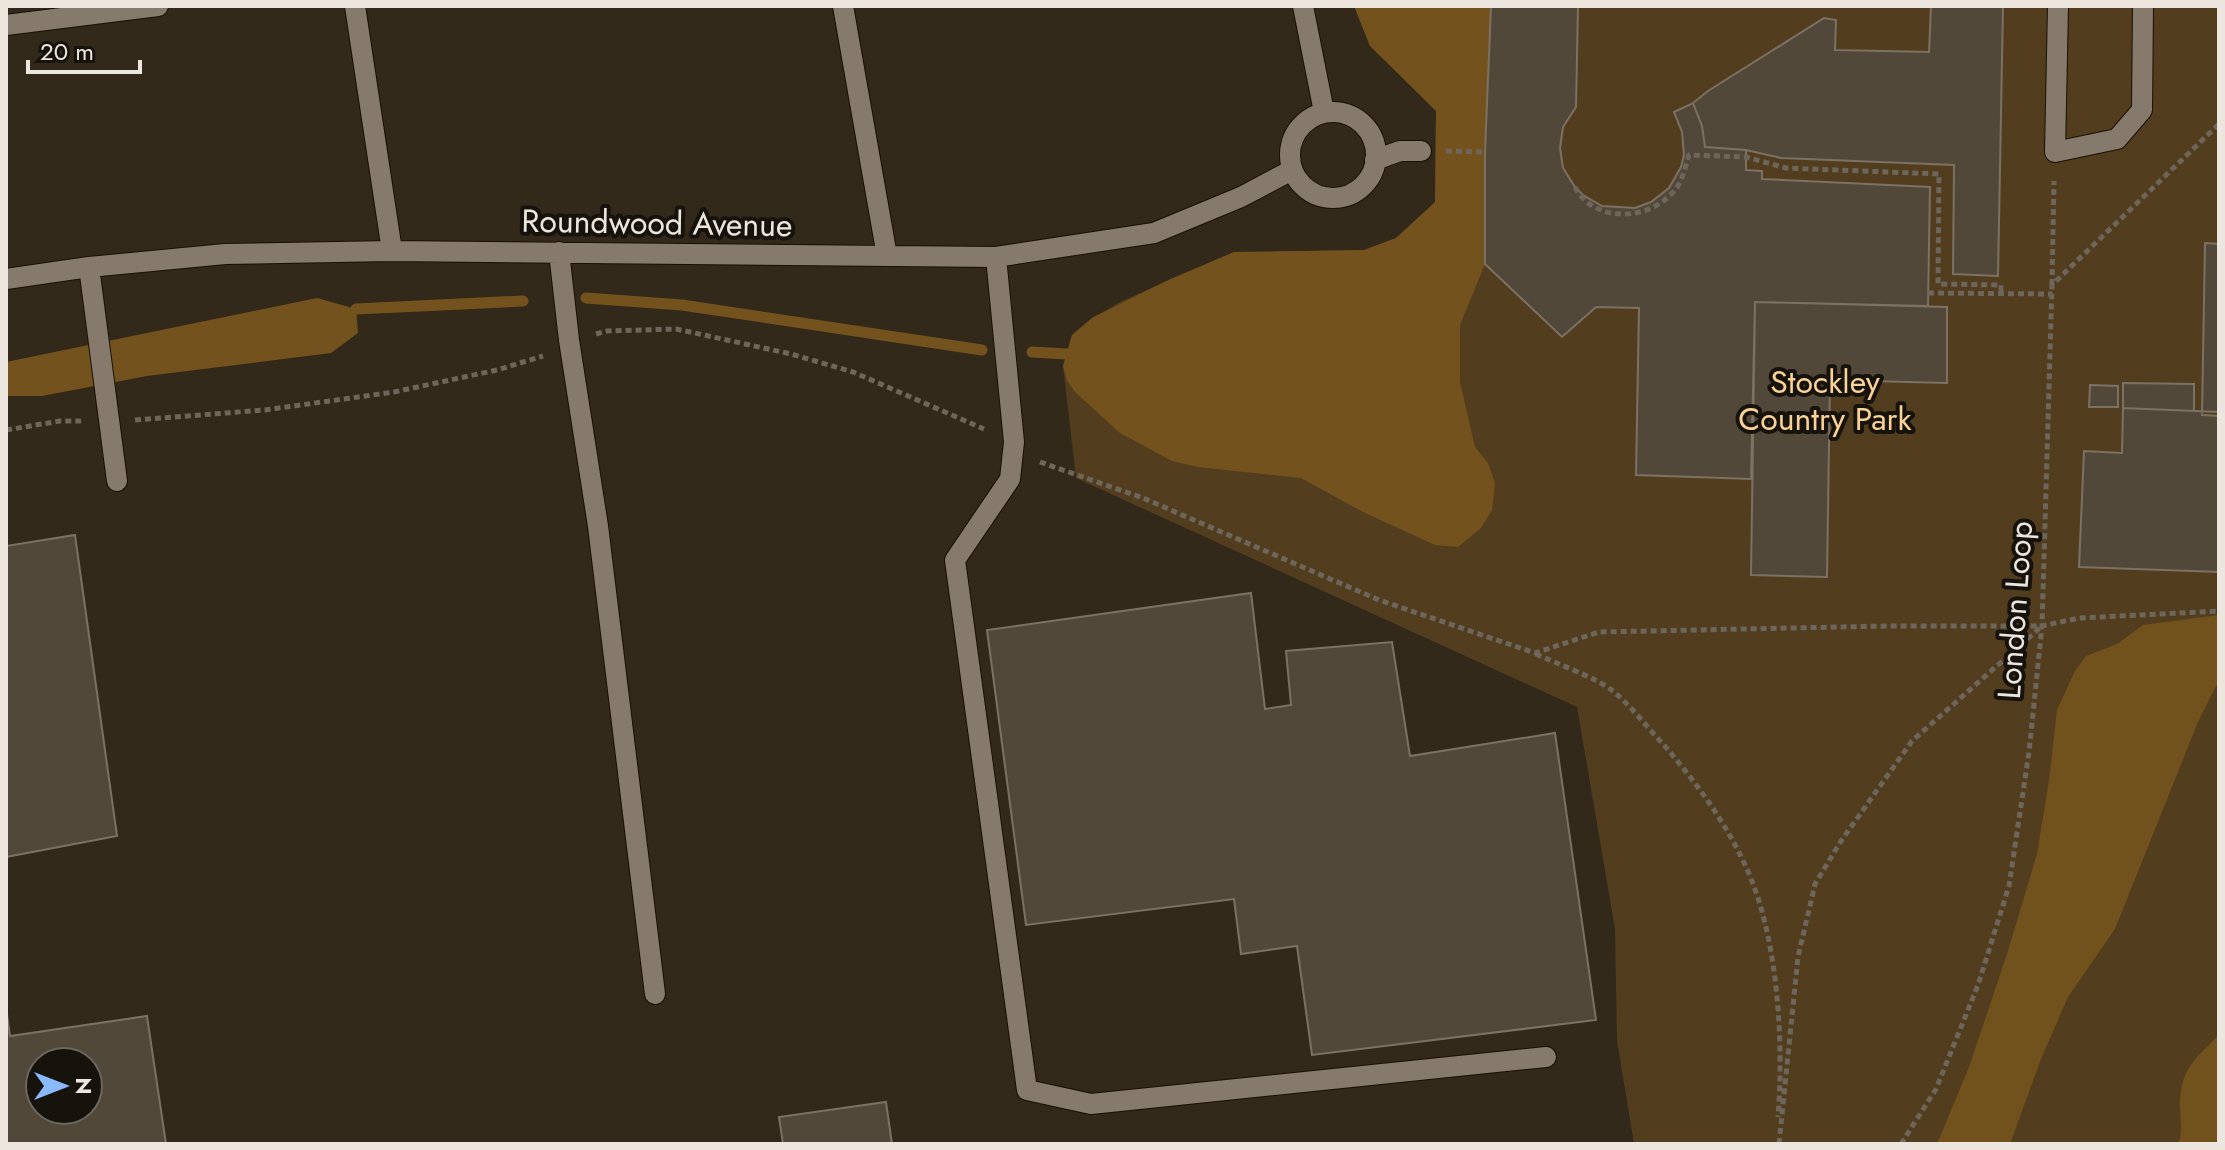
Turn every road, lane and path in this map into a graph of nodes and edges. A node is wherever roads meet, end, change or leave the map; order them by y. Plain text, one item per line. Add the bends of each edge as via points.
1 (158, 6) edge
2 (355, 6) edge
3 (843, 6) edge
4 (1303, 6) edge
5 (2058, 6) edge
6 (2143, 6) edge
7 (6, 25) edge
8 (1324, 112) junction
9 (2219, 124) edge
10 (1421, 151) joint
11 (1485, 152) dead end
12 (2055, 152) junction
13 (1375, 160) junction
14 (1292, 170) junction
15 (1575, 187) dead end
16 (392, 251) junction
17 (559, 252) junction
18 (887, 256) junction
19 (996, 257) junction
20 (89, 267) junction
21 (6, 279) edge
22 (2052, 285) junction
23 (1928, 293) dead end
24 (2001, 294) junction
25 (2052, 294) junction
26 (117, 481) dead end
27 (2219, 611) edge
28 (2042, 626) junction
29 (1535, 653) dead end
30 (655, 994) dead end
31 (1546, 1057) dead end
32 (1777, 1144) edge
33 (1901, 1144) edge

1 - 7 street
2 - 16 street
3 - 18 street
4 - 8 street
5 - 12 street
6 - 12 street via 2142,110 2117,139
8 - 13 street via 1362,123 1375,147
8 - 14 street via 1299,128 1292,141
9 - 22 path
10 - 11 path
10 - 13 street via 1400,151
12 - 22 path, London Loop
13 - 14 street via 1363,185 1337,198 1310,192
14 - 19 street, Roundwood Avenue via 1154,233
15 - 24 path via 1593,207 1621,214 1648,209 1672,193 1689,155 1746,157 1786,168 1939,174 1938,284 2001,285
16 - 17 street, Roundwood Avenue
16 - 20 street, Roundwood Avenue via 225,254
17 - 18 street, Roundwood Avenue
17 - 30 street
18 - 19 street, Roundwood Avenue
19 - 31 street via 1014,442 1010,479 955,560 1027,1090 1091,1104
20 - 21 street, Roundwood Avenue
20 - 26 street
22 - 25 path, London Loop
23 - 24 path
24 - 25 path
25 - 28 path, London Loop
27 - 28 path via 2079,618
28 - 32 path via 1912,741 1815,884 1798,957
28 - 33 path, London Loop via 2009,886 1978,985 1936,1089
29 - 32 path via 1621,699 1702,791 1746,865 1760,902 1780,1026

